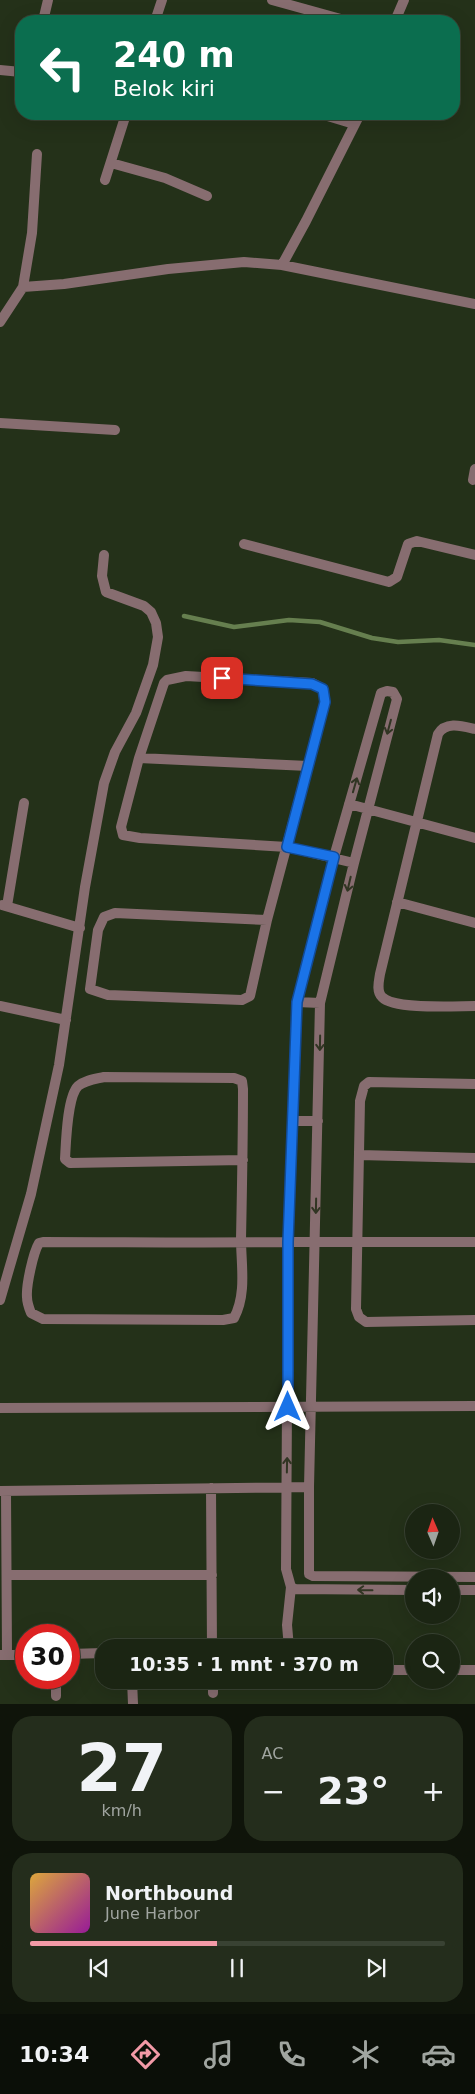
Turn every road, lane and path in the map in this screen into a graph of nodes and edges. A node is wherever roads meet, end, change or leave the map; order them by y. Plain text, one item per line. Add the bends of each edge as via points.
1 (48, 0) edge
2 (162, 0) edge
3 (272, 0) edge
4 (404, 0) edge
5 (44, 15) edge
6 (157, 15) edge
7 (326, 15) edge
8 (398, 15) edge
9 (0, 70) edge
10 (15, 71) edge
11 (124, 120) edge
12 (341, 120) edge
13 (356, 120) edge
14 (354, 124) junction
15 (37, 154) dead end
16 (111, 163) junction
17 (105, 180) dead end
18 (207, 196) dead end
19 (282, 265) junction
20 (23, 287) junction
21 (475, 304) edge
22 (0, 322) edge
23 (0, 422) edge
24 (115, 430) dead end
25 (475, 469) edge
26 (473, 480) dead end
27 (244, 544) dead end
28 (475, 555) edge
29 (104, 556) dead end
30 (475, 730) edge
31 (139, 758) junction
32 (308, 766) junction
33 (24, 803) dead end
34 (349, 804) junction
35 (368, 809) junction
36 (416, 822) junction
37 (475, 838) edge
38 (287, 847) junction
39 (334, 857) junction
40 (354, 863) junction
41 (397, 902) junction
42 (3, 905) edge
43 (267, 920) junction
44 (475, 923) edge
45 (80, 928) junction
46 (297, 1002) junction
47 (320, 1003) junction
48 (0, 1006) edge
49 (475, 1006) edge
50 (66, 1020) junction
51 (475, 1084) edge
52 (293, 1121) junction
53 (318, 1121) junction
54 (360, 1155) junction
55 (475, 1158) edge
56 (243, 1160) junction
57 (241, 1242) junction
58 (288, 1242) junction
59 (316, 1242) junction
60 (357, 1242) junction
61 (475, 1242) edge
62 (3, 1279) edge
63 (0, 1300) edge
64 (475, 1320) edge
65 (312, 1406) junction
66 (475, 1406) edge
67 (288, 1407) junction
68 (0, 1408) edge
69 (287, 1486) junction
70 (308, 1487) junction
71 (211, 1488) junction
72 (3, 1491) edge
73 (7, 1575) junction
74 (212, 1575) junction
75 (460, 1576) edge
76 (475, 1576) edge
77 (405, 1577) edge
78 (291, 1587) junction
79 (405, 1590) edge
80 (460, 1590) edge
81 (475, 1590) edge
82 (212, 1639) edge
83 (288, 1639) edge
84 (95, 1653) edge
85 (80, 1654) edge
86 (3, 1655) edge
87 (460, 1670) edge
88 (475, 1670) edge
89 (56, 1689) edge
90 (132, 1689) edge
91 (213, 1689) edge
92 (213, 1693) dead end
93 (56, 1696) dead end
94 (133, 1704) edge

1 - 5 street
2 - 6 street
3 - 7 street
4 - 8 street
9 - 10 street
11 - 16 street
12 - 14 street
13 - 14 street
14 - 19 street
15 - 20 street via 32,233
16 - 17 street
16 - 18 street via 165,178
19 - 20 street via 234,263
19 - 21 street
20 - 22 street
23 - 24 street
25 - 26 street
27 - 28 street via 389,582 397,577 411,542
29 - 45 street via 102,576 106,592 144,606 151,612 158,637 153,665 136,713 115,752 104,782
30 - 36 street via 451,725 442,728 438,734
31 - 32 street
31 - 32 street via 164,683 186,676 312,684 323,689 325,702
31 - 38 street via 121,828 123,834 140,838
32 - 38 street
33 - 42 street
34 - 35 street
34 -> 35 street via 381,693 387,690 393,692 397,699
34 - 39 street
35 - 36 street
35 - 40 street
36 - 37 street
36 - 41 street
38 - 39 street
38 - 43 street
39 - 40 street
39 - 46 street
40 -> 47 street
41 - 44 street
41 - 49 street via 380,974 378,991 382,997 389,1002 419,1006
42 - 45 street
43 - 43 street via 115,912 104,917 98,930 90,989 108,995 246,999 252,991
45 - 50 street
46 - 47 street
46 - 52 street
47 -> 53 street
48 - 50 street
50 - 62 street via 31,1194
51 - 54 street via 370,1082 364,1086 360,1101
52 - 53 street
52 - 58 street
53 -> 59 street
54 - 55 street
54 - 60 street
56 - 56 street via 243,1089 242,1081 238,1079 104,1077 86,1081 76,1088 72,1098 65,1159 70,1163
56 - 57 street
57 - 57 street via 39,1243 26,1298 30,1313 43,1319 234,1318 242,1299
57 - 58 street
58 - 59 street
58 - 67 street
59 - 60 street
59 - 65 street
60 - 61 street
60 - 64 street via 356,1310 366,1322
62 - 63 street
65 - 66 street
65 - 67 street
65 - 70 street
67 - 68 street
69 -> 67 street
69 - 70 street
69 - 71 street
69 - 78 street via 286,1569
70 - 77 street via 310,1576
71 - 72 street
71 - 74 street
72 - 73 street
73 - 74 street
73 - 86 street
74 - 82 street
75 - 76 street
79 -> 78 street
78 - 83 street
80 - 81 street
84 - 85 street
87 - 88 street
89 - 93 street
90 - 94 street
91 - 92 street

